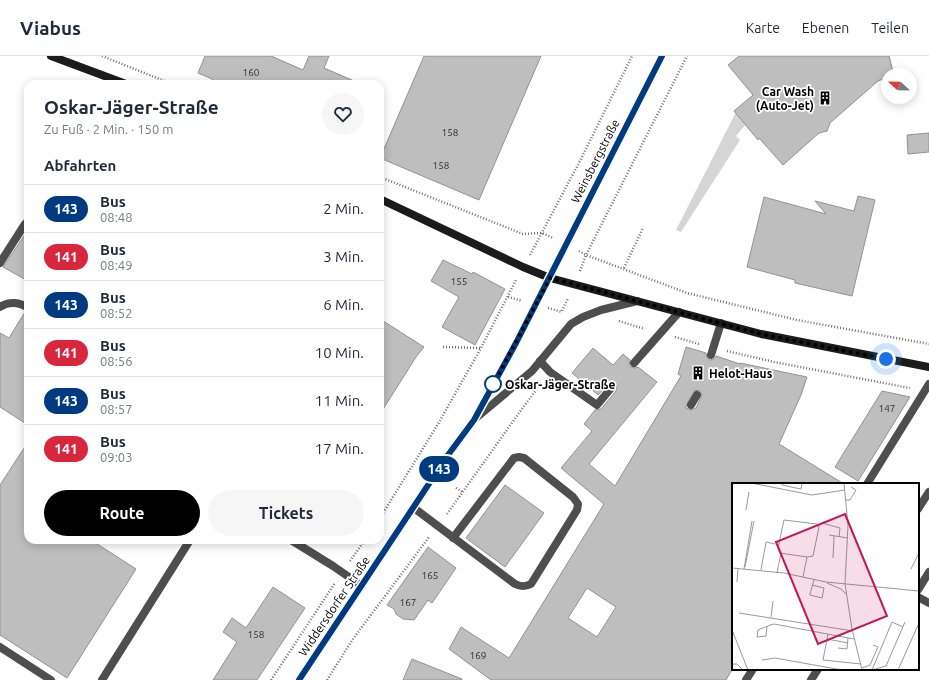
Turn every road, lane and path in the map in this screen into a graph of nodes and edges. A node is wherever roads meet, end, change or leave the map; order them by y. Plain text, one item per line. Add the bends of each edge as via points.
1 (51, 56) edge
2 (102, 56) edge
3 (632, 56) edge
4 (662, 56) edge
5 (687, 56) edge
6 (115, 80) edge
7 (162, 80) edge
8 (384, 179) edge
9 (384, 201) edge
10 (24, 226) edge
11 (643, 228) dead end
12 (542, 233) junction
13 (566, 244) junction
14 (586, 255) junction
15 (0, 263) edge
16 (523, 267) junction
17 (624, 268) junction
18 (550, 278) junction
19 (575, 284) junction
20 (508, 297) junction
21 (513, 298) dead end
22 (637, 301) junction
23 (24, 305) edge
24 (0, 307) edge
25 (554, 310) dead end
26 (562, 312) junction
27 (679, 312) junction
28 (615, 320) dead end
29 (721, 323) junction
30 (571, 324) junction
31 (661, 333) junction
32 (929, 344) edge
33 (443, 347) dead end
34 (481, 348) junction
35 (712, 351) junction
36 (472, 354) dead end
37 (476, 356) junction
38 (540, 361) junction
39 (634, 363) dead end
40 (929, 367) edge
41 (550, 372) junction
42 (612, 387) dead end
43 (927, 387) edge
44 (453, 388) dead end
45 (457, 391) junction
46 (697, 395) dead end
47 (691, 405) dead end
48 (474, 420) junction
49 (868, 483) edge
50 (456, 488) dead end
51 (462, 492) junction
52 (929, 492) edge
53 (919, 507) edge
54 (414, 508) junction
55 (384, 512) edge
56 (438, 526) junction
57 (454, 538) junction
58 (188, 544) edge
59 (297, 544) edge
60 (362, 544) edge
61 (929, 572) edge
62 (342, 573) junction
63 (362, 586) junction
64 (919, 588) edge
65 (919, 598) edge
66 (929, 603) edge
67 (0, 647) edge
68 (752, 670) edge
69 (817, 670) edge
70 (51, 680) edge
71 (103, 680) edge
72 (271, 680) edge
73 (299, 680) edge
74 (327, 680) edge
75 (746, 680) edge
76 (811, 680) edge

1 - 6 main road
2 - 7 path
3 - 12 path
4 - 13 main road, Weinsbergstraße
5 - 14 path
8 - 12 path via 523,234
9 - 16 main road
10 - 15 street
11 - 17 path
12 - 13 path
12 - 16 path
13 - 14 path
13 - 18 main road, Weinsbergstraße
14 - 17 path
14 - 19 path
16 - 18 main road
16 - 20 path
17 - 32 path via 687,292 797,320
18 - 19 main road
18 - 48 main road, Widdersdorfer Straße
19 - 22 main road
19 - 26 path
20 - 21 path
20 - 34 path
22 - 27 main road
22 - 30 street via 601,310
23 - 24 street via 4,304
25 - 26 path
26 - 30 path
27 - 29 main road
27 - 31 street
28 - 31 path
29 - 35 street
29 - 40 main road via 761,334
30 - 38 street
31 - 35 path
31 - 39 street
33 - 34 path
34 - 37 path
35 - 43 path
36 - 37 path
37 - 45 path
38 - 41 street
38 - 48 street via 532,371
41 - 42 street via 596,405
41 - 51 path
43 - 49 street
44 - 45 path
45 - 55 path
46 - 47 street
48 - 54 main road, Widdersdorfer Straße
50 - 51 path
51 - 56 path
52 - 53 street
54 - 56 street
54 - 63 main road, Widdersdorfer Straße
56 - 57 street
56 - 74 path via 352,639
57 - 57 street via 515,584 526,586 531,584 573,517 578,504 573,497 524,458 514,458
58 - 71 street
59 - 62 street
60 - 62 path
61 - 64 street
62 - 63 street
62 - 72 path
63 - 73 main road, Widdersdorfer Straße
65 - 66 street
67 - 70 street
68 - 75 street
69 - 76 street

